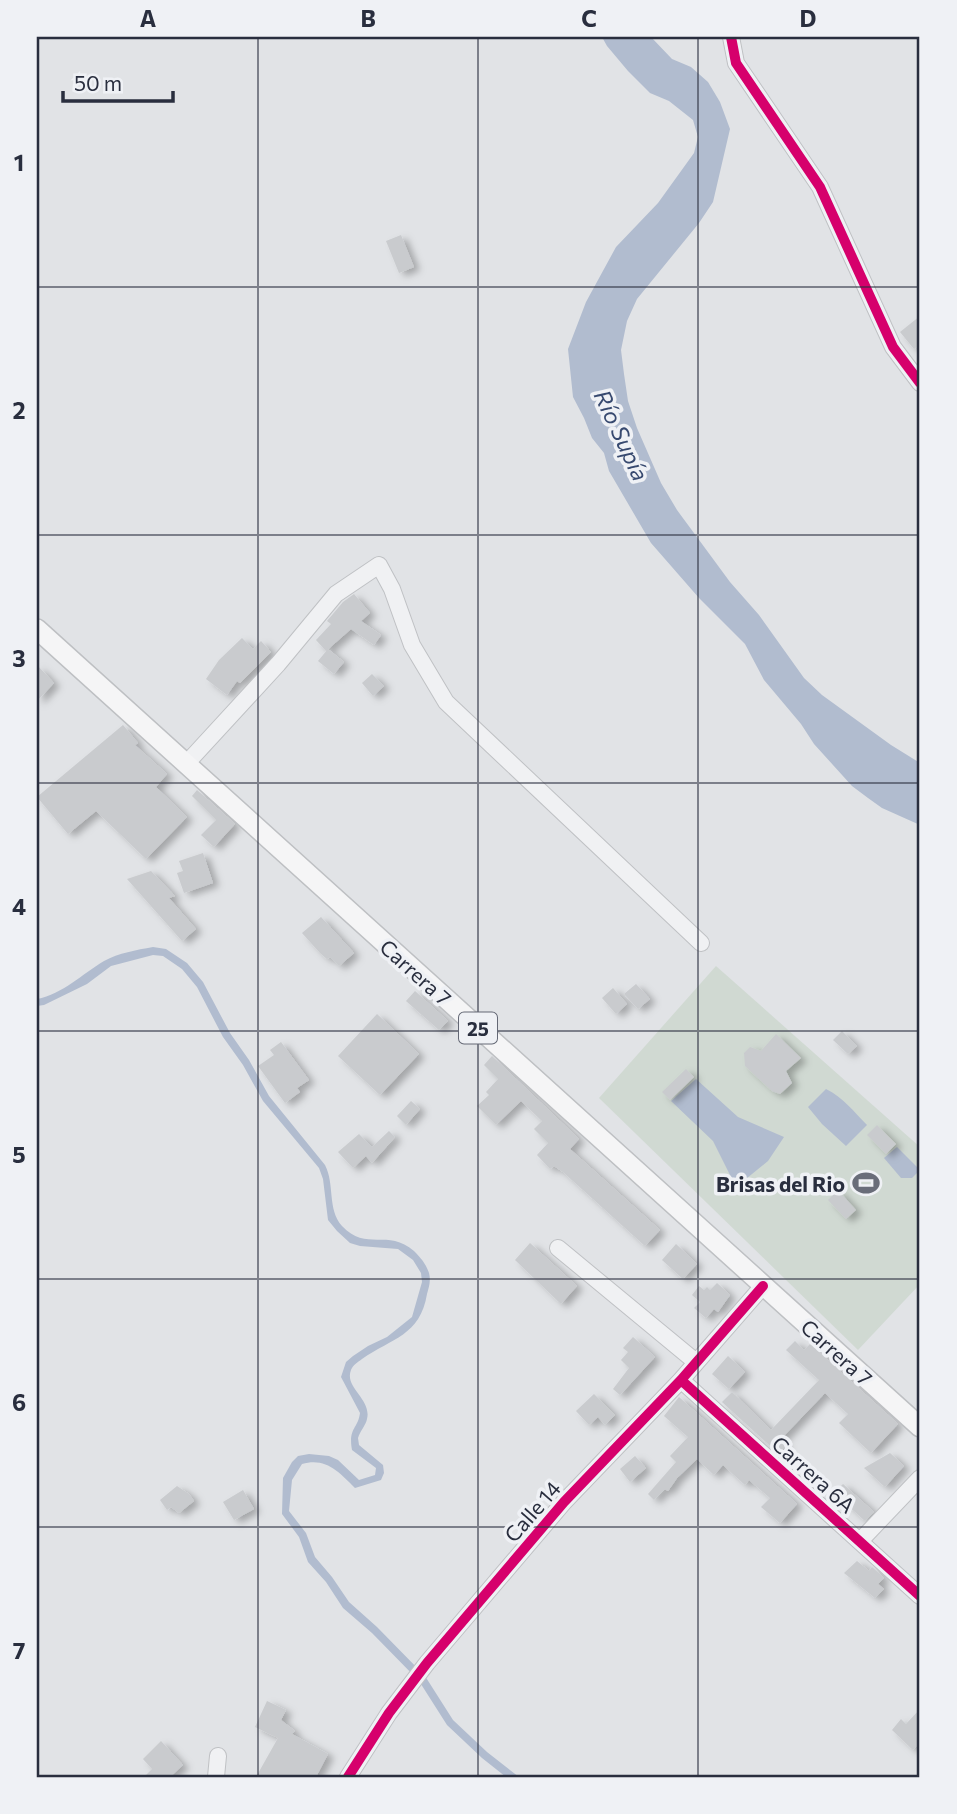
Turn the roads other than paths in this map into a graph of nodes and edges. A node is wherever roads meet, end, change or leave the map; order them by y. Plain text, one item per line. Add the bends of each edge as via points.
1 (731, 37) edge
2 (920, 383) edge
3 (37, 629) edge
4 (186, 764) junction
5 (701, 943) dead end
6 (558, 1248) dead end
7 (763, 1286) junction
8 (696, 1362) junction
9 (681, 1380) junction
10 (920, 1427) edge
11 (920, 1478) edge
12 (860, 1541) junction
13 (920, 1596) edge
14 (218, 1756) dead end
15 (216, 1777) edge
16 (348, 1777) edge

1 - 2 street via 736,63 820,187 893,348
3 - 4 main road, Carrera 7 / 25
4 - 5 street via 336,594 379,565 412,645 446,702
4 - 7 main road, Carrera 7 / 25
6 - 8 street
7 - 8 street, Calle 14
7 - 10 main road, Carrera 7 / 25
8 - 9 street, Calle 14
9 - 12 street, Carrera 6A
9 - 16 street, Calle 14 via 564,1502 427,1663
11 - 12 street
12 - 13 street, Carrera 6A
14 - 15 street

